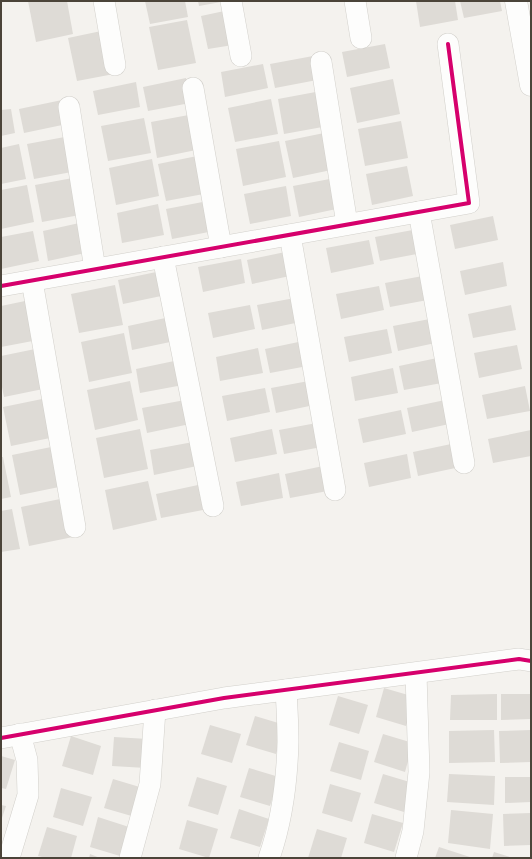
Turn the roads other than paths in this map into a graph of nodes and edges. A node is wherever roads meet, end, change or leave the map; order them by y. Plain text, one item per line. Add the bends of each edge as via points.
1 (104, 1) edge
2 (231, 1) edge
3 (355, 1) edge
4 (516, 1) edge
5 (361, 38) dead end
6 (448, 44) dead end
7 (241, 56) dead end
8 (321, 62) dead end
9 (115, 65) dead end
10 (531, 85) edge
11 (193, 88) dead end
12 (69, 107) dead end
13 (419, 212) junction
14 (346, 224) junction
15 (290, 235) junction
16 (221, 247) junction
17 (163, 257) junction
18 (95, 269) junction
19 (32, 281) junction
20 (1, 286) edge
21 (464, 463) dead end
22 (335, 490) dead end
23 (213, 506) dead end
24 (75, 527) dead end
25 (531, 661) edge
26 (416, 673) junction
27 (286, 690) junction
28 (155, 710) junction
29 (11, 736) edge
30 (10, 858) edge
31 (130, 858) edge
32 (269, 858) edge
33 (406, 858) edge

1 - 9 street
2 - 7 street
3 - 5 street
4 - 10 street
6 - 13 street via 469,202
8 - 14 street
11 - 16 street
12 - 18 street
13 - 14 street
13 - 21 street
14 - 15 street
15 - 16 street
15 - 22 street
16 - 17 street
17 - 18 street
17 - 23 street
18 - 19 street
19 - 20 street
19 - 24 street
25 - 26 street via 519,659
26 - 27 street
26 - 33 street via 419,772 413,831
27 - 28 street
27 - 32 street via 288,742 283,802
28 - 29 street
28 - 31 street via 150,784
29 - 30 street via 27,760 28,795

